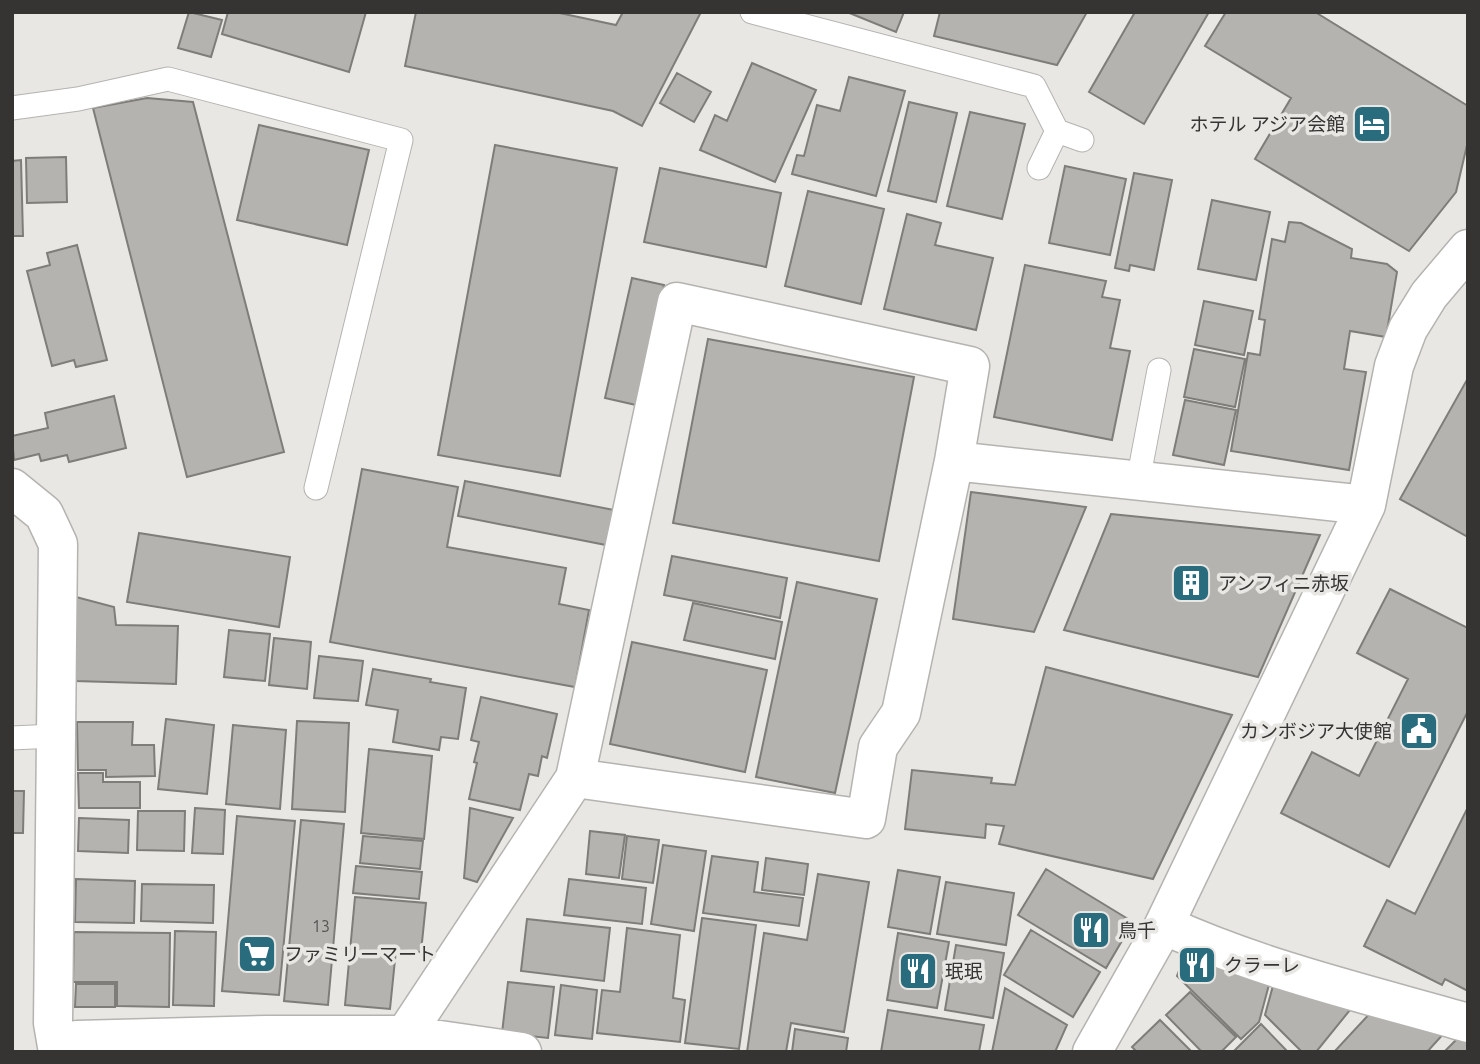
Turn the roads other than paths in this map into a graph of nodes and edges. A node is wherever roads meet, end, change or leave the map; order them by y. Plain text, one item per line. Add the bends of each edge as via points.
1 (752, 12) edge
2 (12, 108) edge
3 (1057, 131) junction
4 (1082, 140) dead end
5 (1039, 168) dead end
6 (1468, 249) edge
7 (1159, 370) dead end
8 (954, 461) junction
9 (1138, 481) junction
10 (12, 488) edge
11 (316, 488) dead end
12 (1366, 505) junction
13 (54, 736) junction
14 (12, 738) edge
15 (575, 778) junction
16 (1164, 925) junction
17 (1468, 1023) edge
18 (405, 1035) junction
19 (268, 1044) edge
20 (1098, 1049) edge
21 (61, 1052) edge
22 (522, 1052) edge

1 - 3 lane via 1034,86
2 - 11 lane via 78,100 168,79 401,140
3 - 4 lane
3 - 5 lane
6 - 12 street via 1429,295 1408,329 1394,366
7 - 9 lane
8 - 9 street
8 - 15 street via 901,713 878,747 866,819
8 - 15 street via 970,366 677,302
9 - 12 street
10 - 13 street via 44,514 58,544
12 - 16 street
13 - 14 lane
13 - 21 street via 53,1023
15 - 18 street
16 - 17 street via 1209,945
16 - 20 street
18 - 19 street
18 - 22 street
19 - 21 street via 77,1041

